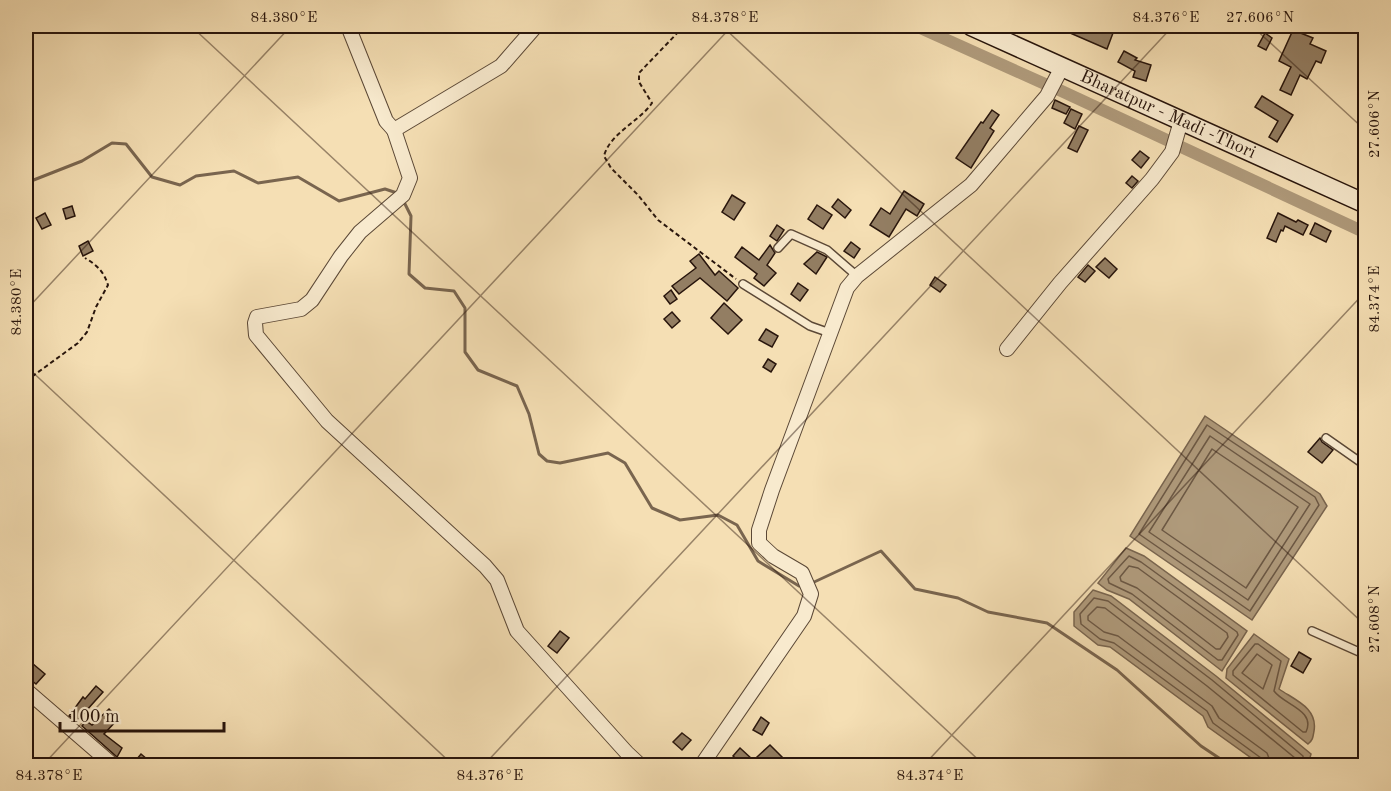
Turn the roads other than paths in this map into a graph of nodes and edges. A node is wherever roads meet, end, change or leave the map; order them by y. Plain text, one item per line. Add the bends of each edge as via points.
1 (348, 26) edge
2 (536, 26) edge
3 (971, 26) edge
4 (1062, 67) junction
5 (1180, 121) junction
6 (394, 130) junction
7 (1365, 204) edge
8 (778, 248) dead end
9 (857, 276) junction
10 (743, 284) road end
11 (830, 333) junction
12 (1007, 349) dead end
13 (1326, 438) dead end
14 (1365, 466) edge
15 (1312, 631) dead end
16 (1365, 655) edge
17 (26, 690) edge
18 (114, 765) edge
19 (641, 765) edge
20 (701, 765) edge

1 - 6 street via 386,121
2 - 6 street via 501,66
3 - 4 main road, Bharatpur - Madi -Thori
4 - 5 main road, Bharatpur - Madi -Thori
4 - 9 street via 1047,96 971,184
5 - 7 main road, Bharatpur - Madi -Thori
5 - 12 street via 1172,152 1152,179
6 - 19 street via 410,178 404,195 360,232 312,300 301,309 257,317 256,335 327,421 485,566 496,580 517,631
8 - 9 lane via 791,234 827,250
9 - 11 street via 846,288
10 - 11 lane via 810,326
11 - 20 street via 759,530 759,543 801,573 811,594 804,616
13 - 14 lane
15 - 16 lane
17 - 18 street

